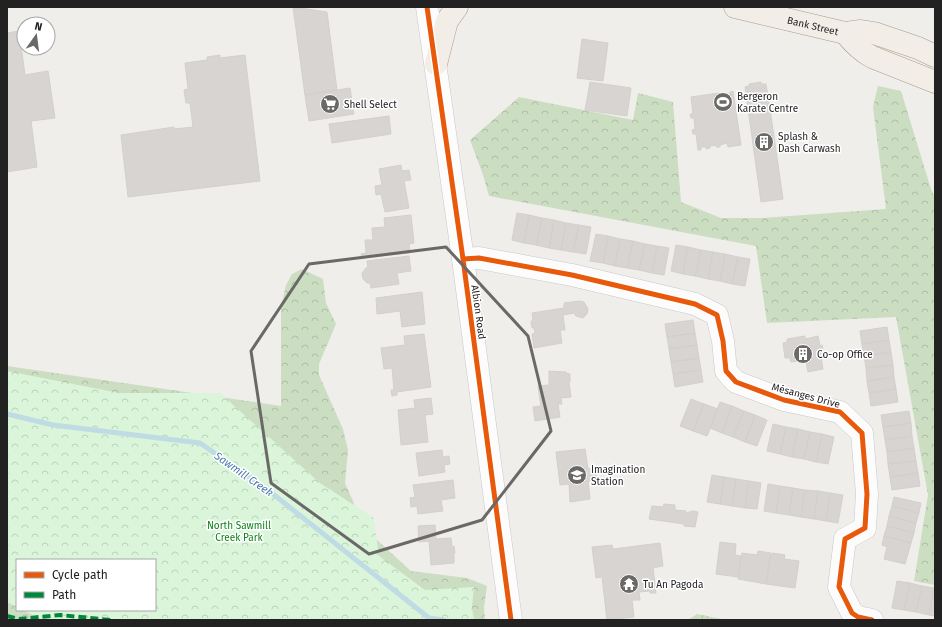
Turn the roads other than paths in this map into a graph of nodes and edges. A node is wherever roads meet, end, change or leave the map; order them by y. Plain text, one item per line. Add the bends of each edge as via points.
1 (427, 7) edge
2 (457, 7) edge
3 (735, 7) edge
4 (845, 33) junction
5 (935, 56) edge
6 (436, 64) junction
7 (935, 82) edge
8 (463, 260) junction
9 (511, 620) edge
10 (872, 620) edge

1 - 6 street, Albion Road
2 - 6 main road via 447,21
3 - 4 main road, Bank Street
4 - 5 main road, Bank Street via 874,33
4 - 7 main road, Bank Street via 856,46 872,57
6 - 8 street, Albion Road
8 - 9 street, Albion Road
8 - 10 street, Mésanges Drive via 479,258 572,275 695,304 717,315 726,371 736,382 784,400 840,412 862,433 867,494 865,528 845,539 839,587 852,613

